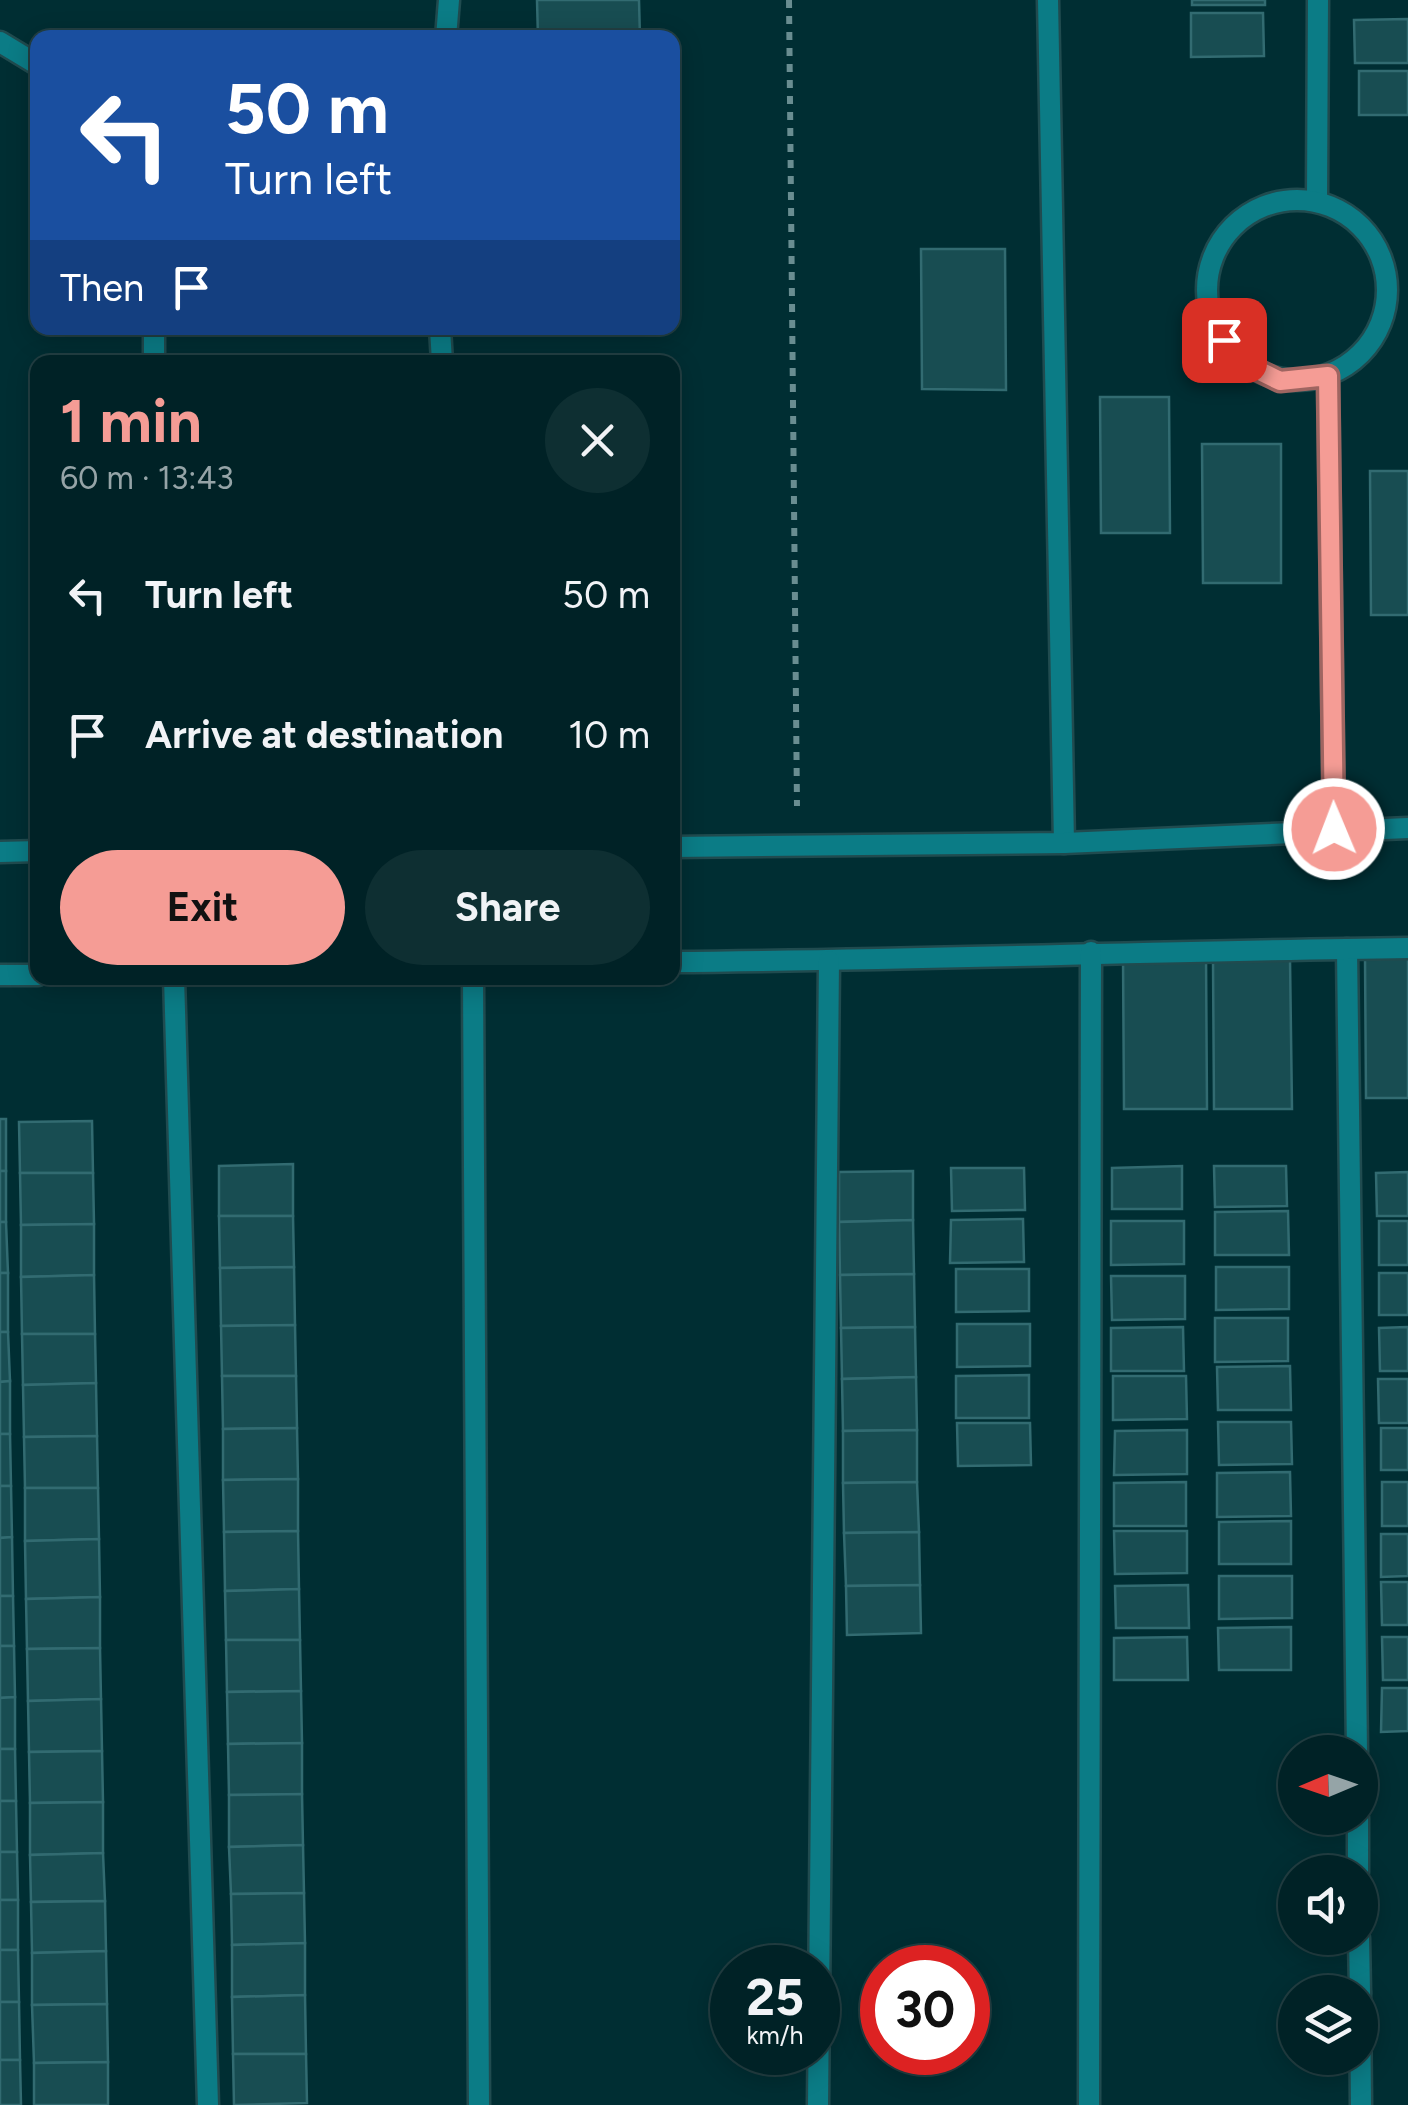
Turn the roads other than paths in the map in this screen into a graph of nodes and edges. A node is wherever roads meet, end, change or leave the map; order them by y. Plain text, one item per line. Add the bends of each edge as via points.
1 (449, 0) edge
2 (1048, 0) edge
3 (1318, 0) edge
4 (447, 30) edge
5 (0, 42) edge
6 (30, 60) edge
7 (1317, 200) junction
8 (1328, 376) junction
9 (1408, 828) edge
10 (1334, 829) junction
11 (1064, 843) junction
12 (680, 847) edge
13 (30, 851) edge
14 (0, 852) edge
15 (1408, 948) edge
16 (1347, 949) junction
17 (1091, 952) junction
18 (829, 961) junction
19 (680, 962) edge
20 (0, 975) edge
21 (30, 975) edge
22 (174, 985) edge
23 (473, 985) edge
24 (1357, 1735) edge
25 (1361, 2075) edge
26 (208, 2105) edge
27 (479, 2105) edge
28 (818, 2105) edge
29 (1089, 2105) edge
30 (1362, 2105) edge

1 - 4 street
2 - 11 street
3 - 7 street
5 - 6 street
7 - 8 street via 1358,221 1384,261 1385,276 1386,308 1367,350
7 - 8 street via 1269,202 1228,228 1206,271 1210,320 1237,360 1280,381
8 - 10 street
9 - 10 street
10 - 11 street
11 - 12 street
13 - 14 street
15 - 16 street
16 - 17 street
16 - 24 street
17 - 18 street
17 - 29 street
18 - 19 street
18 - 28 street
20 - 21 street
22 - 26 street
23 - 27 street
25 - 30 street

